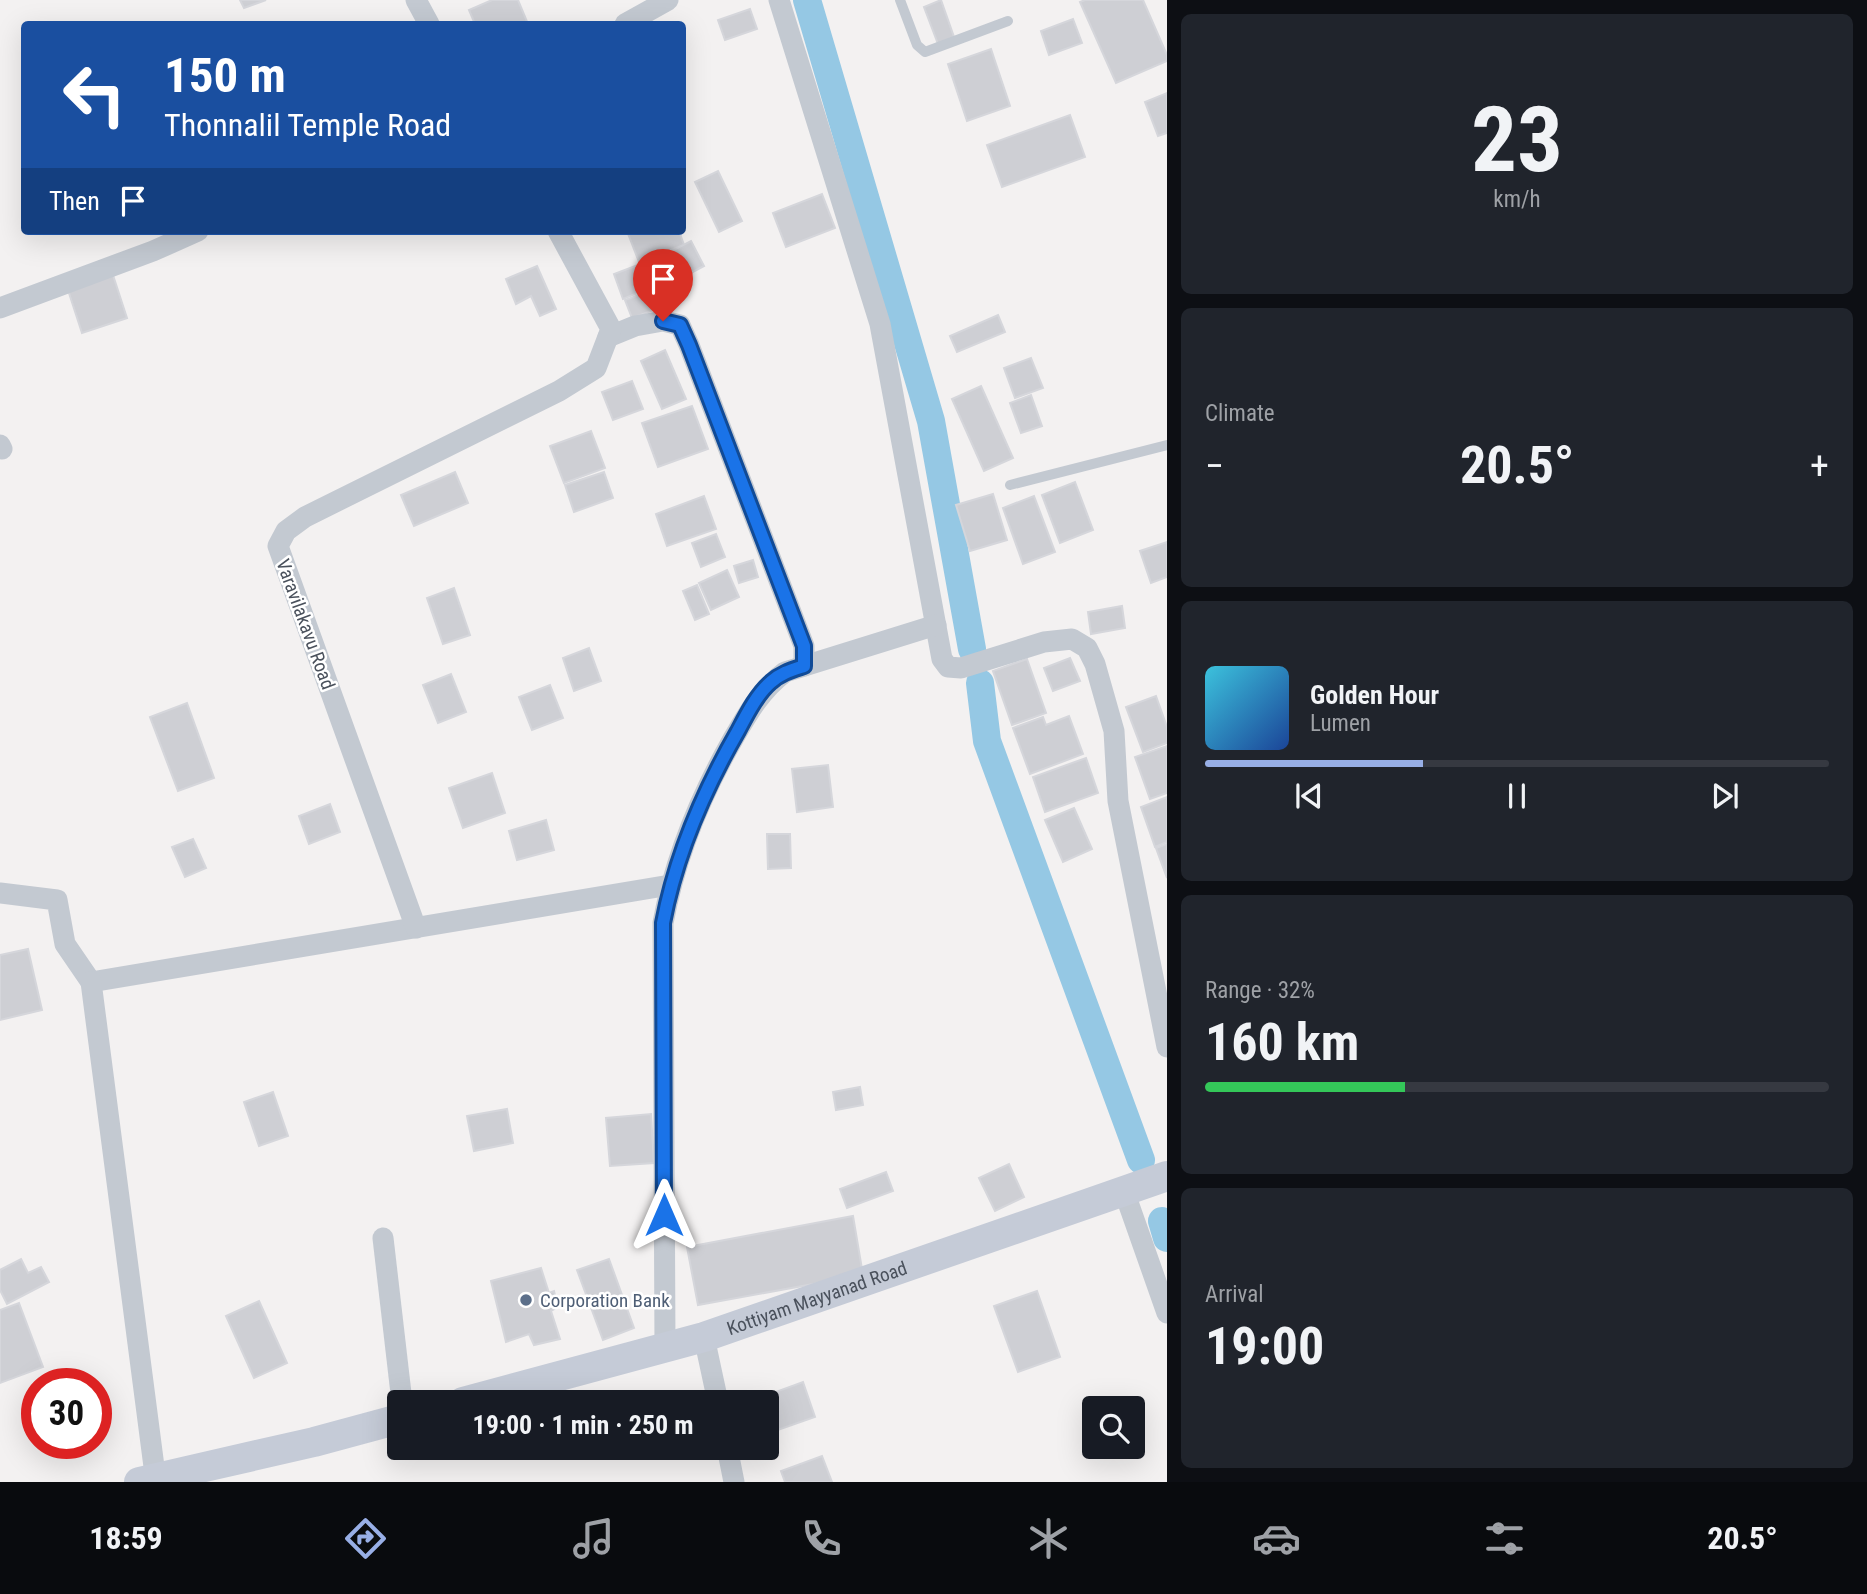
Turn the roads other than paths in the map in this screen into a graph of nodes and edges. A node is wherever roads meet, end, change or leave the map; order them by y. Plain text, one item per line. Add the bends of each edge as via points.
1 (415, 0) edge
2 (668, 0) edge
3 (779, 0) edge
4 (900, 0) edge
5 (427, 21) edge
6 (630, 21) edge
7 (1008, 21) dead end
8 (189, 235) edge
9 (560, 235) edge
10 (0, 308) edge
11 (609, 333) junction
12 (1167, 444) edge
13 (1010, 485) dead end
14 (936, 625) junction
15 (804, 666) junction
16 (670, 885) junction
17 (0, 893) edge
18 (416, 928) junction
19 (92, 982) junction
20 (1167, 1047) edge
21 (1167, 1177) edge
22 (1124, 1191) junction
23 (383, 1238) dead end
24 (1167, 1313) edge
25 (704, 1337) junction
26 (665, 1347) junction
27 (401, 1390) edge
28 (507, 1390) edge
29 (715, 1390) edge
30 (387, 1422) edge
31 (730, 1460) edge
32 (150, 1480) edge
33 (734, 1482) edge

1 - 5 street
2 - 6 street
3 - 14 street via 880,324
4 - 7 lane via 917,45 925,52
8 - 10 street
9 - 11 street
11 - 15 street via 663,321 680,325 804,646
11 - 18 street, Varavilakavu Road via 596,368 585,376 305,517 286,531 278,545
12 - 13 lane
14 - 15 street
14 - 20 street via 942,659 948,667 961,668 1044,642 1072,639 1087,648 1114,731 1118,801
15 - 16 street via 785,672 753,704 696,811
16 - 18 street
16 - 26 street via 663,923
17 - 19 street via 57,900 65,944
18 - 19 street
19 - 32 street
21 - 22 main road, Kottiyam Mayyanad Road
22 - 24 street
22 - 25 main road, Kottiyam Mayyanad Road
23 - 27 street
25 - 26 main road, Kottiyam Mayyanad Road
25 - 29 street
26 - 28 main road, Kottiyam Mayyanad Road
30 - 32 main road
31 - 33 street

